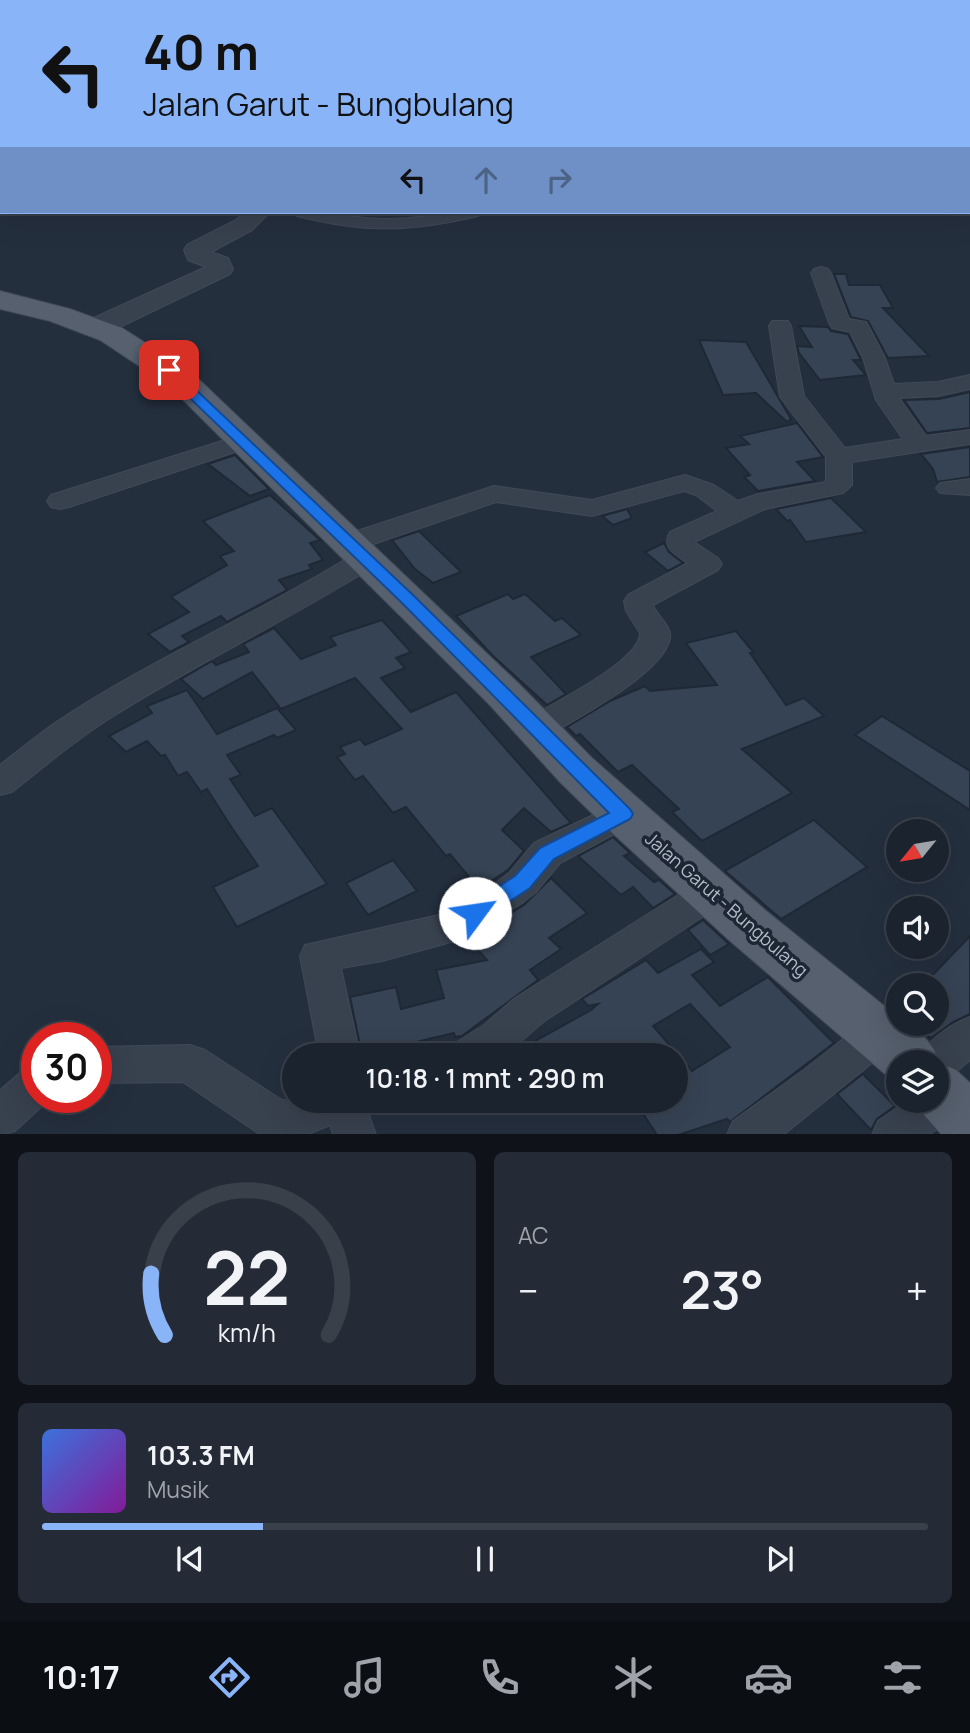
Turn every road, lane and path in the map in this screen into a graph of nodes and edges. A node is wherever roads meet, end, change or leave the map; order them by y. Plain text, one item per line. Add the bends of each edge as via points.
1 (256, 214) edge
2 (311, 214) edge
3 (463, 214) edge
4 (821, 274) dead end
5 (0, 300) edge
6 (780, 326) dead end
7 (95, 328) junction
8 (970, 382) edge
9 (885, 392) junction
10 (970, 437) edge
11 (244, 441) junction
12 (919, 444) junction
13 (839, 456) junction
14 (60, 501) dead end
15 (735, 512) junction
16 (357, 551) junction
17 (536, 728) junction
18 (0, 783) edge
19 (623, 814) junction
20 (712, 892) junction
21 (880, 1033) junction
22 (970, 1035) edge
23 (337, 1043) edge
24 (490, 1043) edge
25 (899, 1050) edge
26 (112, 1065) edge
27 (949, 1071) edge
28 (21, 1098) edge
29 (311, 1113) edge
30 (347, 1113) edge
31 (915, 1113) edge
32 (0, 1117) edge
33 (355, 1134) edge
34 (749, 1134) edge
35 (894, 1134) edge

1 - 7 street via 196,250 197,255 219,263 221,269
2 - 3 street via 384,226
4 - 9 street via 840,323 858,327
5 - 7 main road, Jalan Garut - Bungbulang
6 - 13 street via 792,397
7 - 11 main road, Jalan Garut - Bungbulang via 169,370
8 - 9 street
9 - 12 street
10 - 12 street
11 - 14 street
11 - 16 main road, Jalan Garut - Bungbulang
12 - 13 street
13 - 15 street via 839,485 834,488 763,500
15 - 16 street via 705,490 685,483 592,508 494,494
15 - 17 street via 680,538 680,545 708,564 638,601 655,639 643,660
16 - 17 main road, Jalan Garut - Bungbulang
16 - 18 street via 316,591 67,730
17 - 19 main road, Jalan Garut - Bungbulang
19 - 20 main road, Jalan Garut - Bungbulang
19 - 23 street via 547,853 509,893 449,928 319,956
20 - 21 main road, Jalan Garut - Bungbulang
20 - 24 street via 529,1010
21 - 25 main road, Jalan Garut - Bungbulang
21 - 34 street
22 - 27 street
26 - 29 street via 190,1063 277,1121
28 - 32 street
30 - 33 street
31 - 35 street

